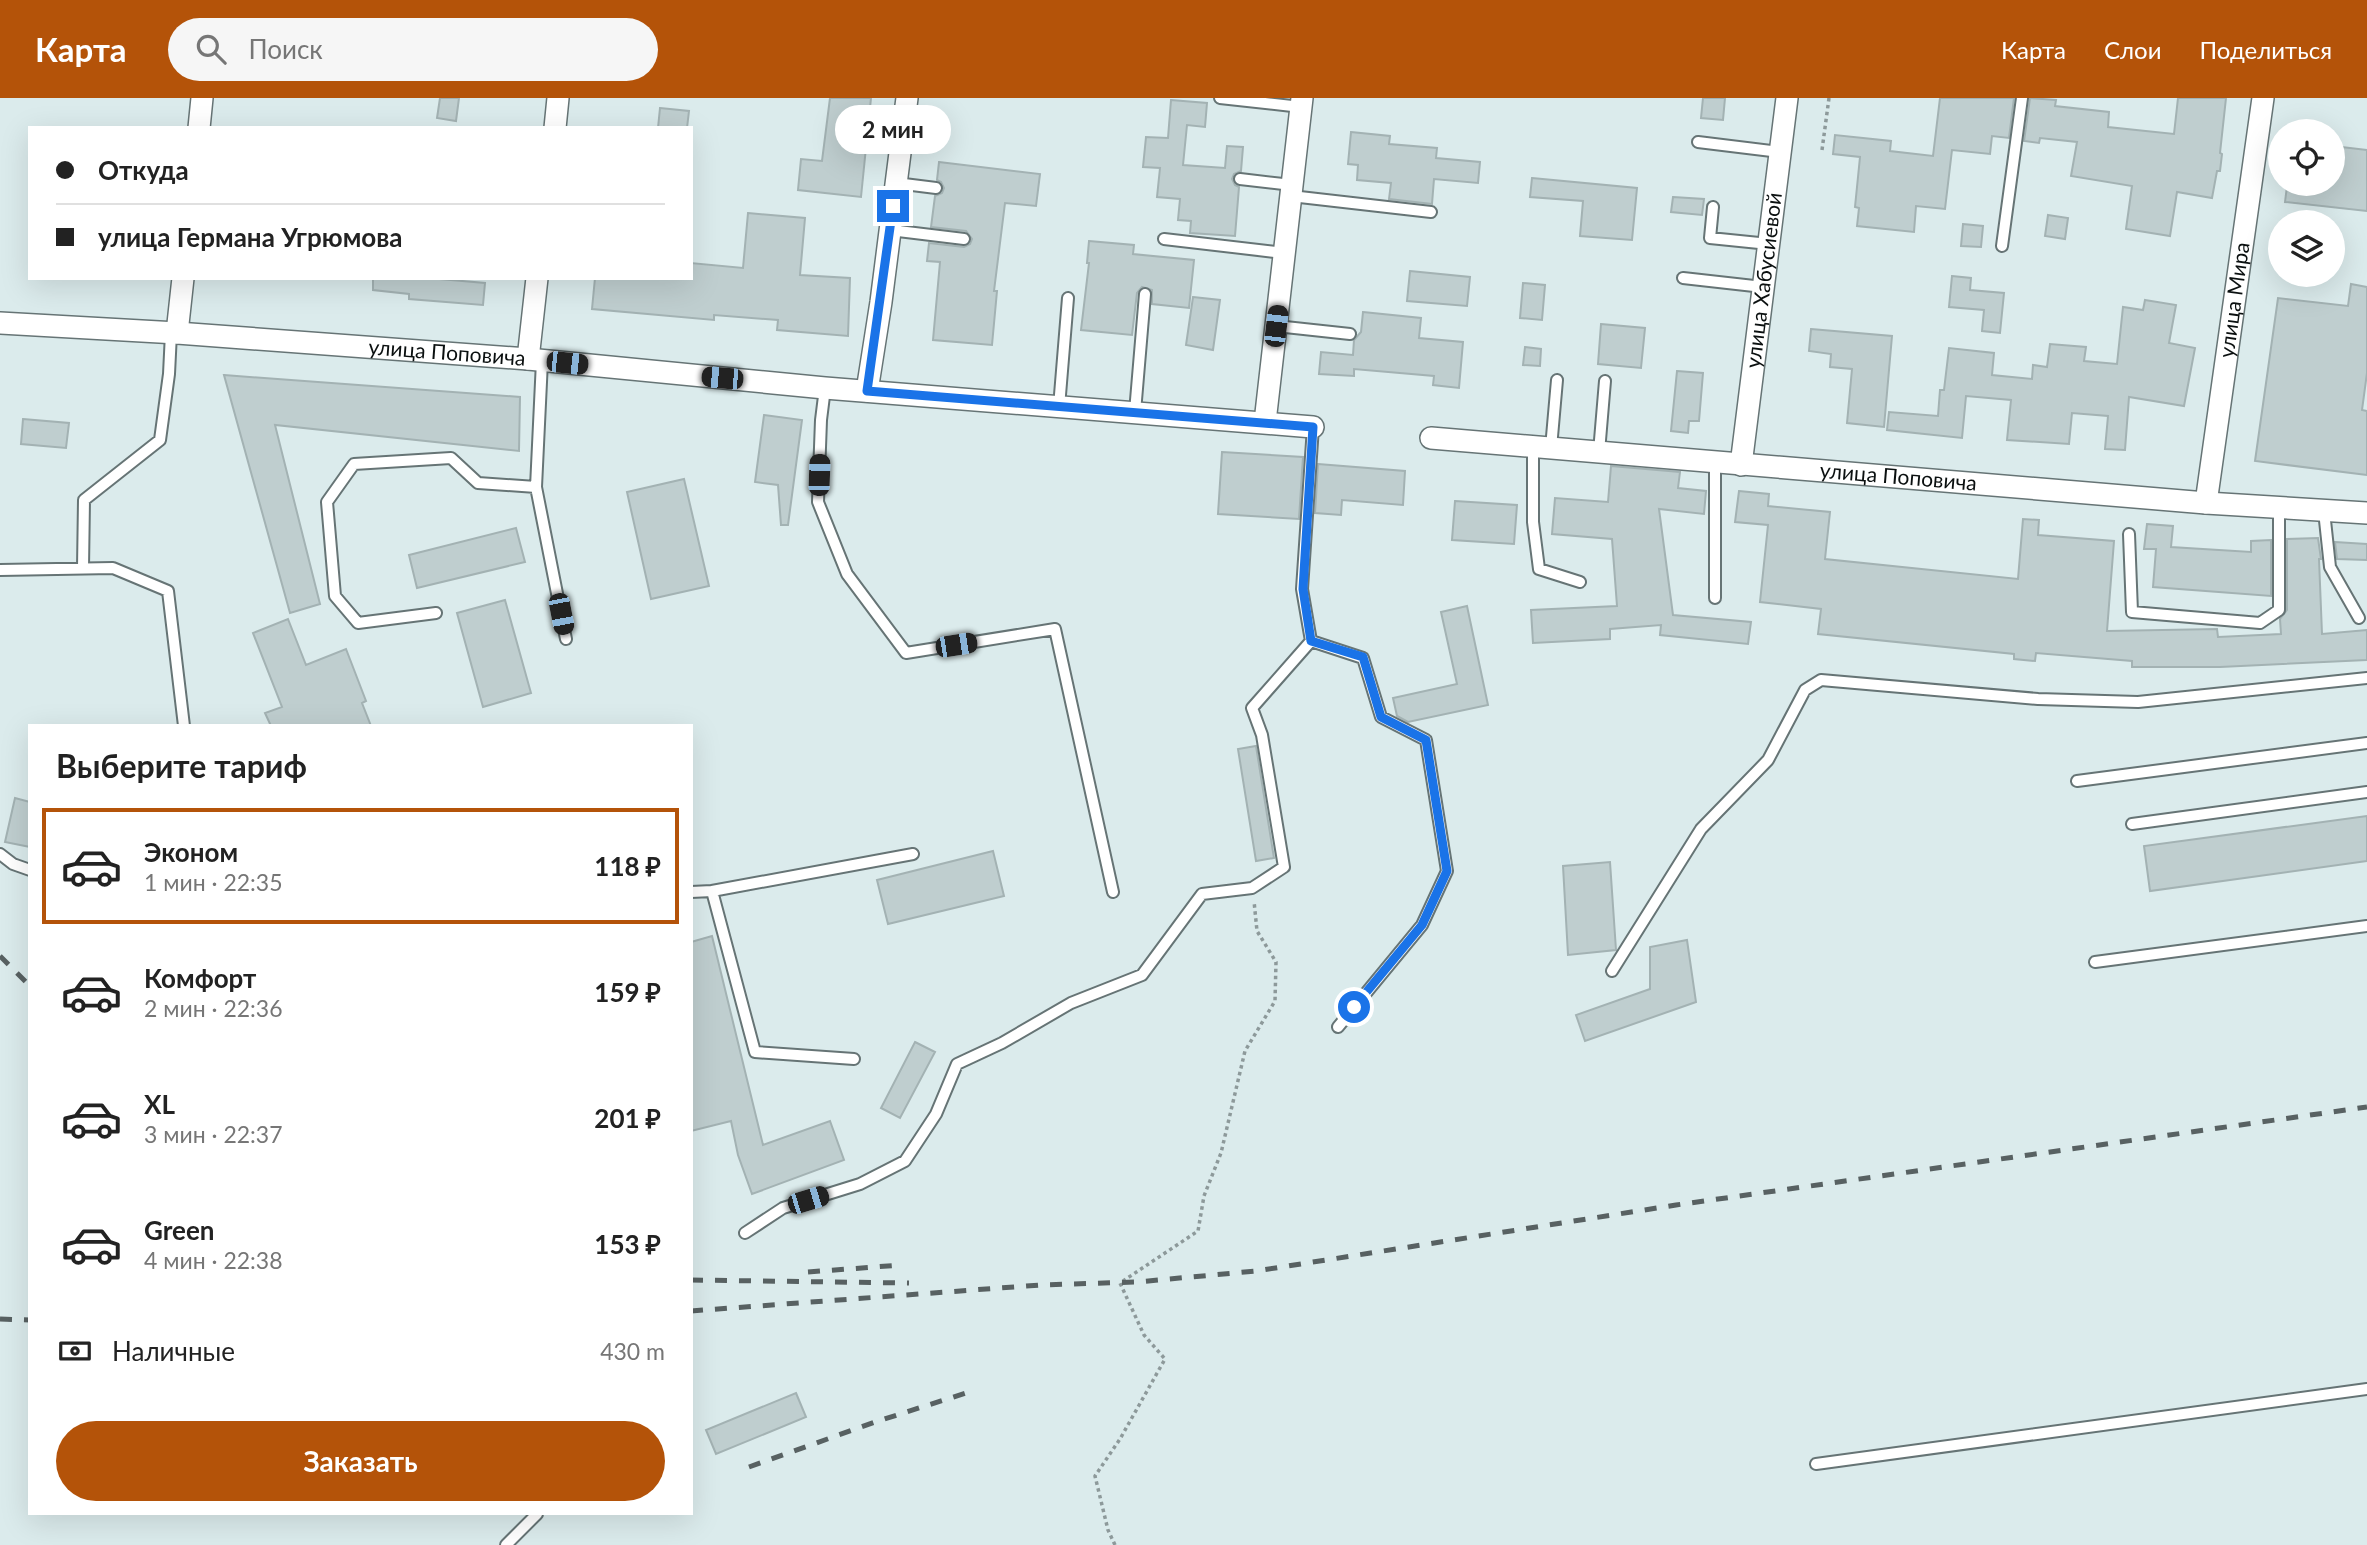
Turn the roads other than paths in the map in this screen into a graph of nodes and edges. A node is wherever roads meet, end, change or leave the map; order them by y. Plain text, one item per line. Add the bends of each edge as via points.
1 (202, 98) edge
2 (558, 98) edge
3 (907, 98) edge
4 (1220, 98) edge
5 (1787, 98) edge
6 (2022, 98) edge
7 (2263, 98) edge
8 (1301, 103) edge
9 (199, 126) edge
10 (555, 126) edge
11 (1698, 142) dead end
12 (1780, 152) junction
13 (1240, 179) dead end
14 (896, 183) junction
15 (936, 187) dead end
16 (1291, 190) junction
17 (1713, 207) dead end
18 (1431, 212) dead end
19 (890, 230) junction
20 (964, 239) dead end
21 (1164, 239) dead end
22 (1769, 244) junction
23 (2002, 246) dead end
24 (1284, 253) junction
25 (1683, 278) dead end
26 (183, 280) edge
27 (537, 280) edge
28 (1763, 287) junction
29 (1145, 294) dead end
30 (1068, 298) dead end
31 (0, 323) edge
32 (1276, 326) junction
33 (174, 333) junction
34 (1350, 334) dead end
35 (535, 360) junction
36 (1558, 380) dead end
37 (1605, 381) dead end
38 (825, 388) junction
39 (867, 391) junction
40 (1059, 407) junction
41 (1135, 412) junction
42 (1265, 422) junction
43 (1313, 427) joint
44 (1431, 438) dead end
45 (1542, 447) junction
46 (1599, 452) junction
47 (1715, 463) junction
48 (1741, 465) junction
49 (536, 487) junction
50 (2206, 503) junction
51 (2279, 508) junction
52 (2324, 511) junction
53 (2367, 513) edge
54 (2129, 534) dead end
55 (83, 568) junction
56 (0, 570) edge
57 (1580, 582) dead end
58 (1715, 598) dead end
59 (436, 613) dead end
60 (2359, 618) dead end
61 (566, 639) dead end
62 (1311, 641) junction
63 (2367, 678) edge
64 (184, 724) edge
65 (2367, 743) edge
66 (2077, 781) dead end
67 (2367, 792) edge
68 (2132, 824) dead end
69 (913, 854) dead end
70 (0, 855) edge
71 (28, 869) edge
72 (712, 891) junction
73 (693, 892) edge
74 (1113, 892) dead end
75 (2367, 926) edge
76 (2095, 962) dead end
77 (1612, 971) dead end
78 (1338, 1027) dead end
79 (854, 1059) dead end
80 (745, 1233) dead end
81 (2367, 1389) edge
82 (1816, 1464) dead end
83 (536, 1515) edge
84 (506, 1545) edge

1 - 9 street
2 - 10 street
3 - 14 street
4 - 8 lane
5 - 12 street, улица Хабусиевой
6 - 23 lane
7 - 50 street, улица Мира
8 - 16 street
11 - 12 lane
12 - 22 street, улица Хабусиевой
13 - 16 lane
14 - 15 lane
14 - 19 street
16 - 18 lane
16 - 24 street
17 - 22 lane via 1710,239
19 - 20 lane
19 - 39 street
21 - 24 lane
22 - 28 street, улица Хабусиевой
24 - 32 street
25 - 28 lane
26 - 33 street
27 - 35 street
28 - 48 street, улица Хабусиевой
29 - 41 lane
30 - 40 lane
31 - 33 street, улица Поповича
32 - 34 lane
32 - 42 street
33 - 35 street, улица Поповича
33 - 55 lane via 160,440 84,500
35 - 38 street, улица Поповича
35 - 49 lane
36 - 45 lane
37 - 46 lane
38 - 39 street, улица Поповича
38 - 74 lane via 818,502 847,574 906,653 1055,629
39 - 40 street, улица Поповича
40 - 41 street, улица Поповича
41 - 42 street, улица Поповича
42 - 43 street, улица Поповича
43 - 62 lane via 1303,589
44 - 45 street, улица Поповича
45 - 46 street, улица Поповича
45 - 57 lane via 1533,522 1539,569
46 - 47 street, улица Поповича
47 - 48 street, улица Поповича
47 - 58 lane
48 - 50 street, улица Поповича
49 - 59 lane via 478,483 451,458 354,464 327,502 335,596 358,623
49 - 61 lane
50 - 51 street, улица Поповича
51 - 52 street, улица Поповича
51 - 54 lane via 2279,610 2260,623 2132,612
52 - 53 street, улица Поповича
52 - 60 lane via 2330,567
55 - 56 lane
55 - 64 lane via 113,568 168,591
62 - 78 lane via 1363,657 1381,717 1426,740 1447,871 1422,925
62 - 80 lane via 1252,708 1262,735 1284,866 1252,888 1202,894 1142,975 1071,1003 957,1064 936,1114 905,1161 860,1184 783,1208
63 - 77 lane via 2138,702 2038,699 1821,680 1805,690 1768,760 1701,829
65 - 66 lane
67 - 68 lane
69 - 72 lane
70 - 71 lane
72 - 73 lane
72 - 79 lane via 755,1052
75 - 76 lane
81 - 82 lane
83 - 84 lane

